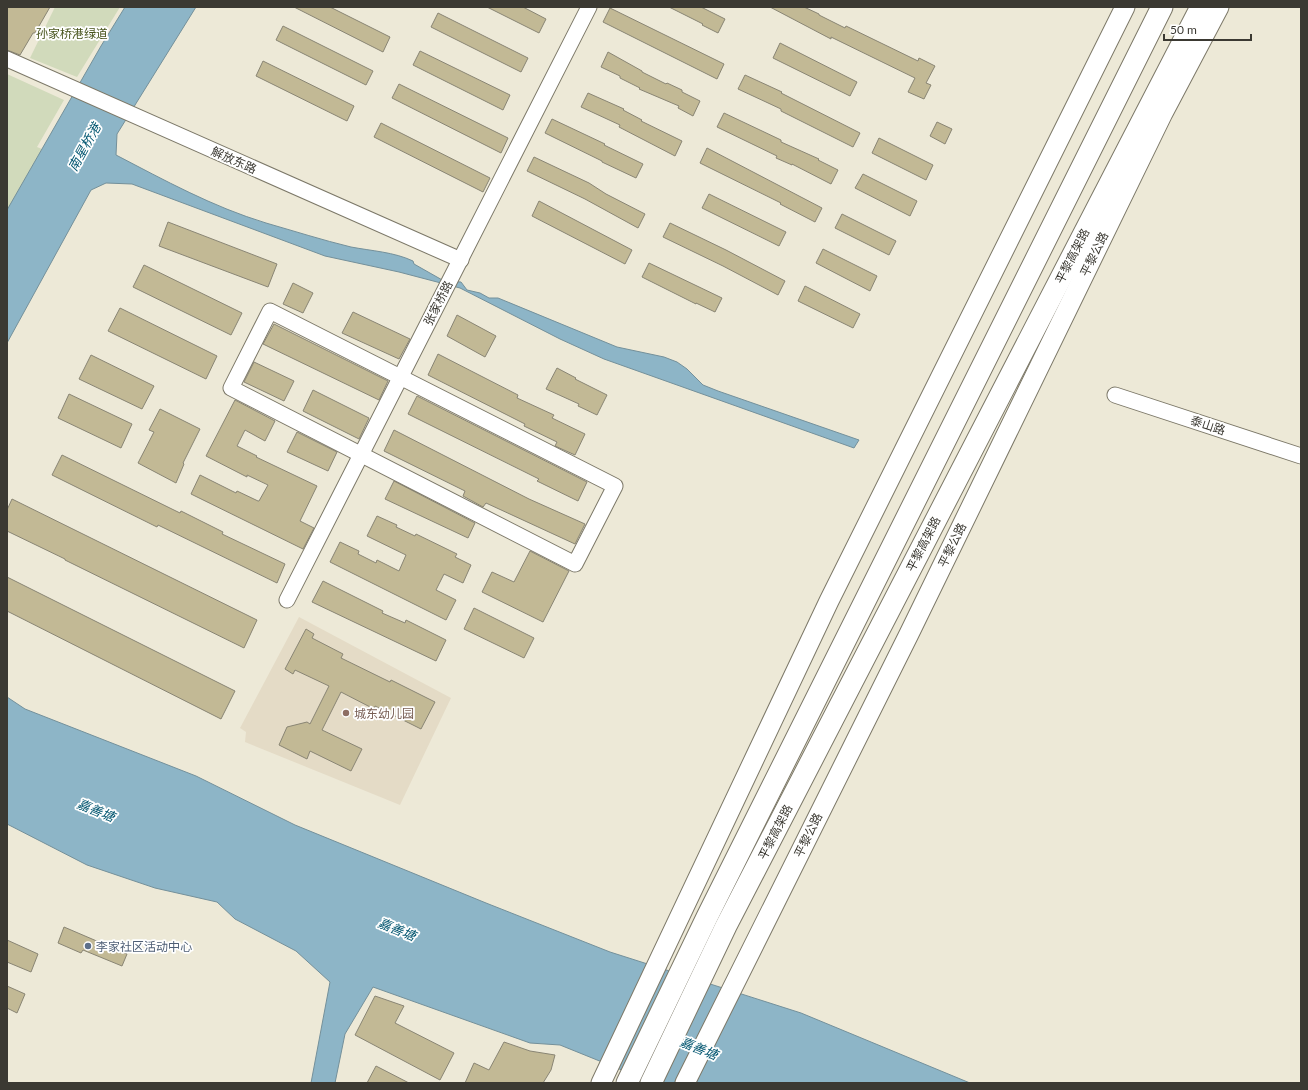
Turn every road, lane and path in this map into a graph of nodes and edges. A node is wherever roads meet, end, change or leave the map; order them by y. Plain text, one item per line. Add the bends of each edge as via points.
1 (589, 7) edge
2 (1125, 7) edge
3 (1162, 7) edge
4 (1201, 7) edge
5 (1219, 7) edge
6 (7, 59) edge
7 (461, 260) junction
8 (401, 377) junction
9 (1115, 395) dead end
10 (361, 454) junction
11 (1301, 456) edge
12 (287, 600) dead end
13 (601, 1083) edge
14 (627, 1083) edge
15 (651, 1083) edge
16 (685, 1083) edge

1 - 7 street, 张家桥路
2 - 13 main road via 829,601
3 - 14 highway, 平黎高架路
4 - 15 highway, 平黎高架路 via 730,918
5 - 16 main road, 平黎公路 via 1162,114 909,634
6 - 7 street, 解放东路
7 - 8 street, 张家桥路
8 - 10 street, 张家桥路
8 - 10 street via 270,311 230,388
8 - 10 street via 615,486 575,564
9 - 11 street, 泰山路
10 - 12 street, 张家桥路

